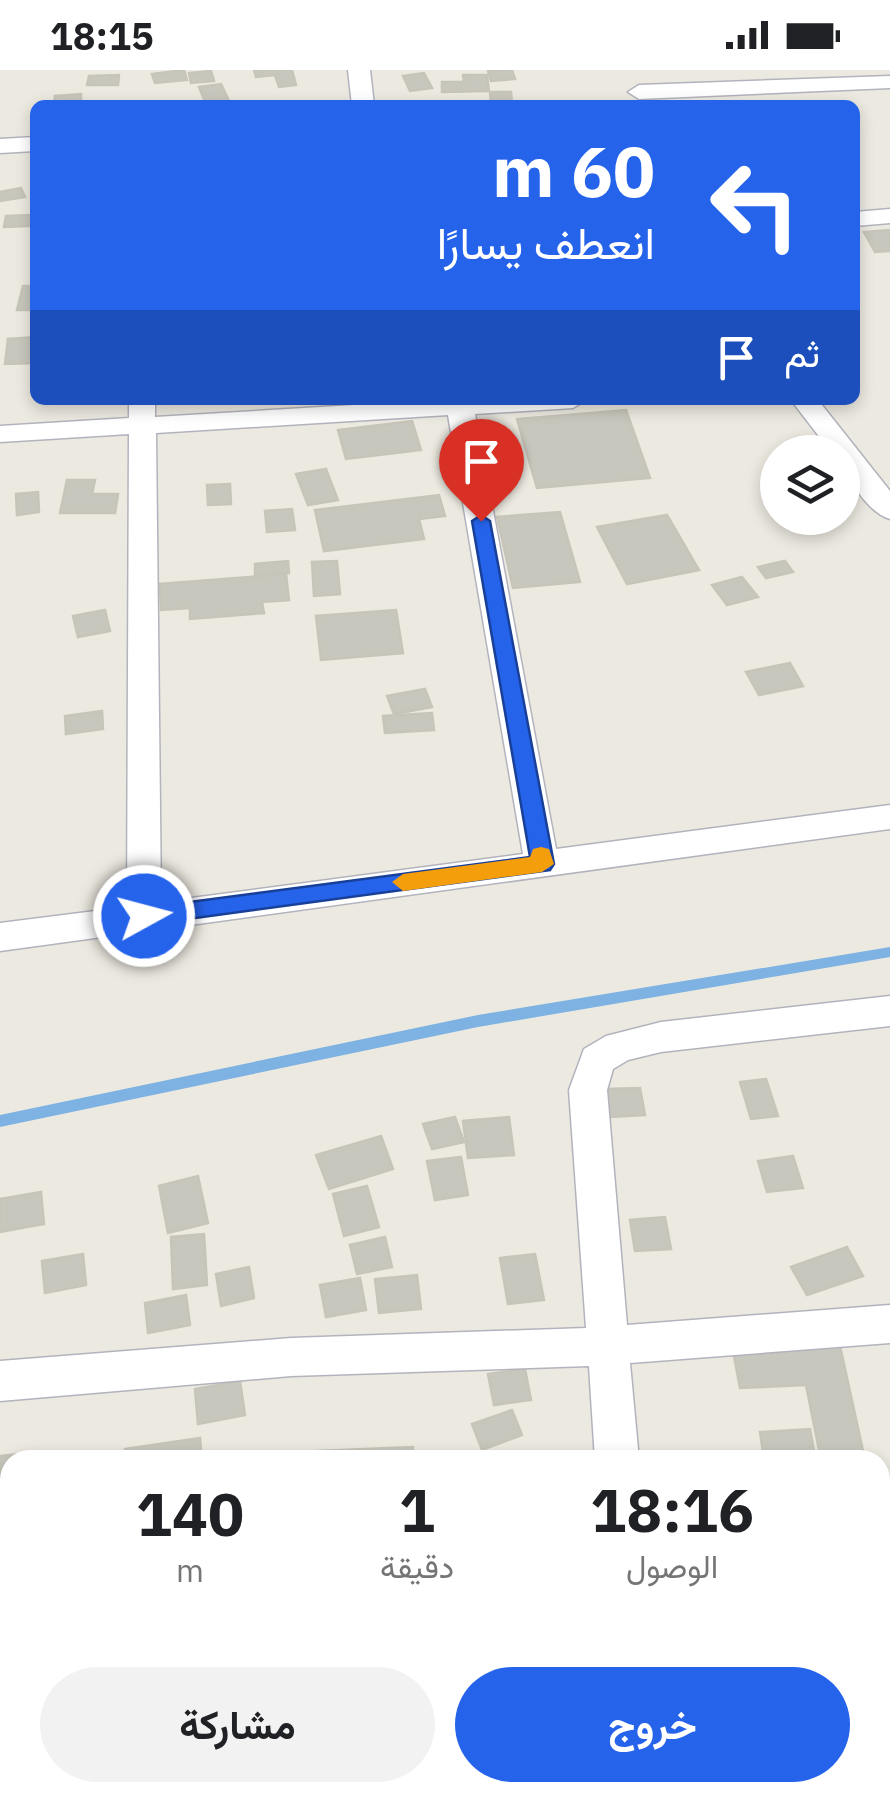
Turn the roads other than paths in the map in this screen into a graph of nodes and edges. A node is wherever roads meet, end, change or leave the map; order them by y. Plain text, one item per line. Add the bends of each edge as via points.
1 (360, 70) edge
2 (630, 70) edge
3 (890, 82) edge
4 (641, 98) edge
5 (363, 100) edge
6 (30, 144) edge
7 (0, 146) edge
8 (890, 216) edge
9 (860, 219) edge
10 (479, 405) edge
11 (808, 405) edge
12 (460, 406) junction
13 (142, 412) edge
14 (0, 434) edge
15 (890, 510) edge
16 (890, 818) edge
17 (542, 864) junction
18 (144, 916) junction
19 (0, 937) edge
20 (890, 1011) edge
21 (890, 1324) edge
22 (606, 1346) junction
23 (0, 1381) edge
24 (616, 1450) edge

1 - 5 street
2 - 4 street
3 - 4 street
6 - 7 street
8 - 9 street
10 - 12 street
11 - 15 street
12 - 13 street
12 - 17 street
13 - 14 street
13 - 18 street
16 - 17 street
17 - 18 street
18 - 19 street
20 - 22 street via 662,1037 597,1060 588,1090
21 - 22 street
22 - 23 street via 291,1358
22 - 24 street

